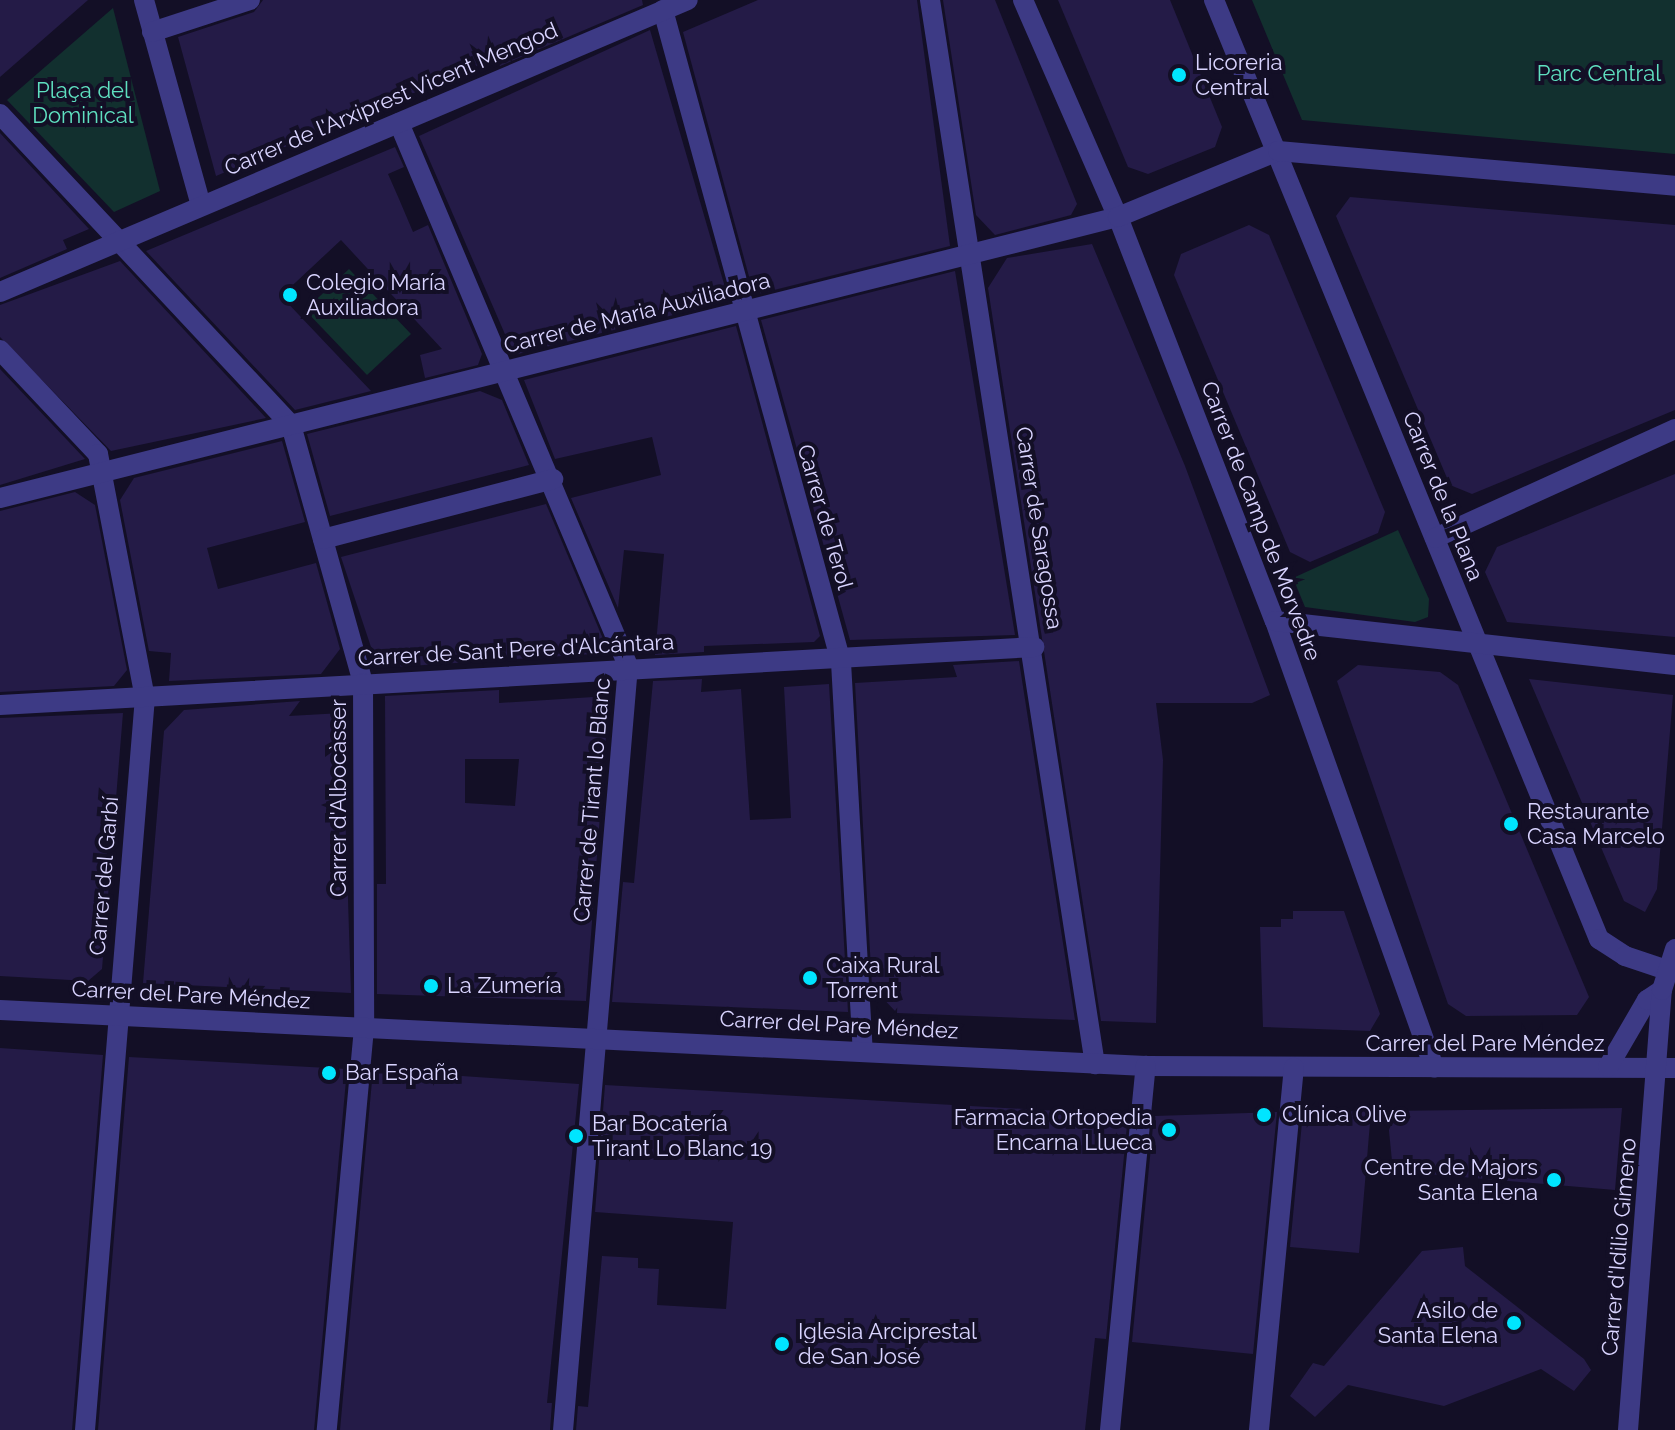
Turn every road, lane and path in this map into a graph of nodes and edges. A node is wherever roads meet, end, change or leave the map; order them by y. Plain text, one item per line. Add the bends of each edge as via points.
1 (144, 0) edge
2 (250, 0) edge
3 (688, 0) edge
4 (930, 0) edge
5 (1023, 0) edge
6 (1214, 0) edge
7 (663, 10) junction
8 (152, 32) junction
9 (0, 114) edge
10 (399, 123) junction
11 (1278, 151) junction
12 (1675, 186) edge
13 (201, 205) junction
14 (1118, 217) junction
15 (119, 241) junction
16 (971, 257) junction
17 (0, 292) edge
18 (743, 310) junction
19 (0, 350) edge
20 (508, 371) junction
21 (291, 425) junction
22 (1675, 429) edge
23 (104, 474) junction
24 (553, 479) junction
25 (0, 498) edge
26 (1435, 538) junction
27 (323, 539) junction
28 (1275, 621) junction
29 (1478, 644) junction
30 (1034, 647) junction
31 (841, 662) junction
32 (1675, 665) edge
33 (628, 666) junction
34 (363, 683) junction
35 (145, 697) junction
36 (0, 705) edge
37 (1675, 949) edge
38 (1667, 970) junction
39 (1662, 990) junction
40 (0, 1010) edge
41 (117, 1015) junction
42 (364, 1028) junction
43 (596, 1035) junction
44 (863, 1050) junction
45 (1095, 1064) junction
46 (1146, 1066) junction
47 (1608, 1067) junction
48 (1294, 1068) junction
49 (1434, 1068) junction
50 (1666, 1068) edge
51 (85, 1430) edge
52 (327, 1430) edge
53 (563, 1430) edge
54 (1110, 1430) edge
55 (1259, 1430) edge
56 (1628, 1430) edge

1 - 8 street
2 - 8 street
3 - 7 street, Carrer de l'Arxiprest Vicent Mengod
4 - 16 street, Carrer de Saragossa
5 - 14 street, Carrer de Camp de Morvedre
6 - 11 street, Carrer de la Plana
7 - 10 street, Carrer de l'Arxiprest Vicent Mengod
7 - 18 street, Carrer de Terol
8 - 13 street
9 - 15 street, Carrer d'Albocàsser
10 - 13 street, Carrer de l'Arxiprest Vicent Mengod
10 - 20 street, Carrer de Tirant lo Blanc
11 - 12 street
11 - 14 street, Carrer de Maria Auxiliadora
11 - 26 street, Carrer de la Plana
13 - 15 street, Carrer de l'Arxiprest Vicent Mengod
14 - 16 street, Carrer de Maria Auxiliadora
14 - 28 street, Carrer de Camp de Morvedre
15 - 17 street, Carrer de l'Arxiprest Vicent Mengod
15 - 21 street, Carrer d'Albocàsser
16 - 18 street, Carrer de Maria Auxiliadora
16 - 30 street, Carrer de Saragossa
18 - 20 street, Carrer de Maria Auxiliadora
18 - 31 street, Carrer de Terol
19 - 23 street, Carrer del Garbí via 98,454
20 - 21 street, Carrer de Maria Auxiliadora
20 - 24 street, Carrer de Tirant lo Blanc
21 - 23 street, Carrer de Maria Auxiliadora
21 - 27 street, Carrer d'Albocàsser
22 - 26 street
23 - 25 street, Carrer de Maria Auxiliadora
23 - 35 street, Carrer del Garbí
24 - 27 street
24 - 33 street, Carrer de Tirant lo Blanc
26 - 29 street, Carrer de la Plana
27 - 34 street, Carrer d'Albocàsser
28 - 29 street
28 - 49 street, Carrer de Camp de Morvedre
29 - 32 street
29 - 38 street, Carrer de la Plana via 1599,939 1625,956
30 - 31 street, Carrer de Sant Pere d'Alcántara
30 - 45 street, Carrer de Saragossa
31 - 33 street, Carrer de Sant Pere d'Alcántara
31 - 44 street, Carrer de Terol
33 - 34 street, Carrer de Sant Pere d'Alcántara
33 - 43 street, Carrer de Tirant lo Blanc
34 - 35 street, Carrer de Sant Pere d'Alcántara
34 - 42 street, Carrer d'Albocàsser
35 - 36 street, Carrer de Sant Pere d'Alcántara
35 - 41 street, Carrer del Garbí
37 - 38 street, Carrer d'Idilio Gimeno
38 - 39 street, Carrer d'Idilio Gimeno
39 - 47 street via 1647,1000
39 - 50 street, Carrer d'Idilio Gimeno
40 - 41 street, Carrer del Pare Méndez
41 - 42 street, Carrer del Pare Méndez
41 - 51 street, Carrer del Garbí
42 - 43 street, Carrer del Pare Méndez
42 - 52 street, Carrer d'Albocàsser
43 - 44 street, Carrer del Pare Méndez
43 - 53 street, Carrer de Tirant lo Blanc
44 - 45 street, Carrer del Pare Méndez
45 - 46 street, Carrer del Pare Méndez
46 - 48 street, Carrer del Pare Méndez
46 - 54 street
47 - 49 street, Carrer del Pare Méndez
47 - 50 street, Carrer del Pare Méndez
48 - 49 street, Carrer del Pare Méndez
48 - 55 street
50 - 56 street, Carrer d'Idilio Gimeno

